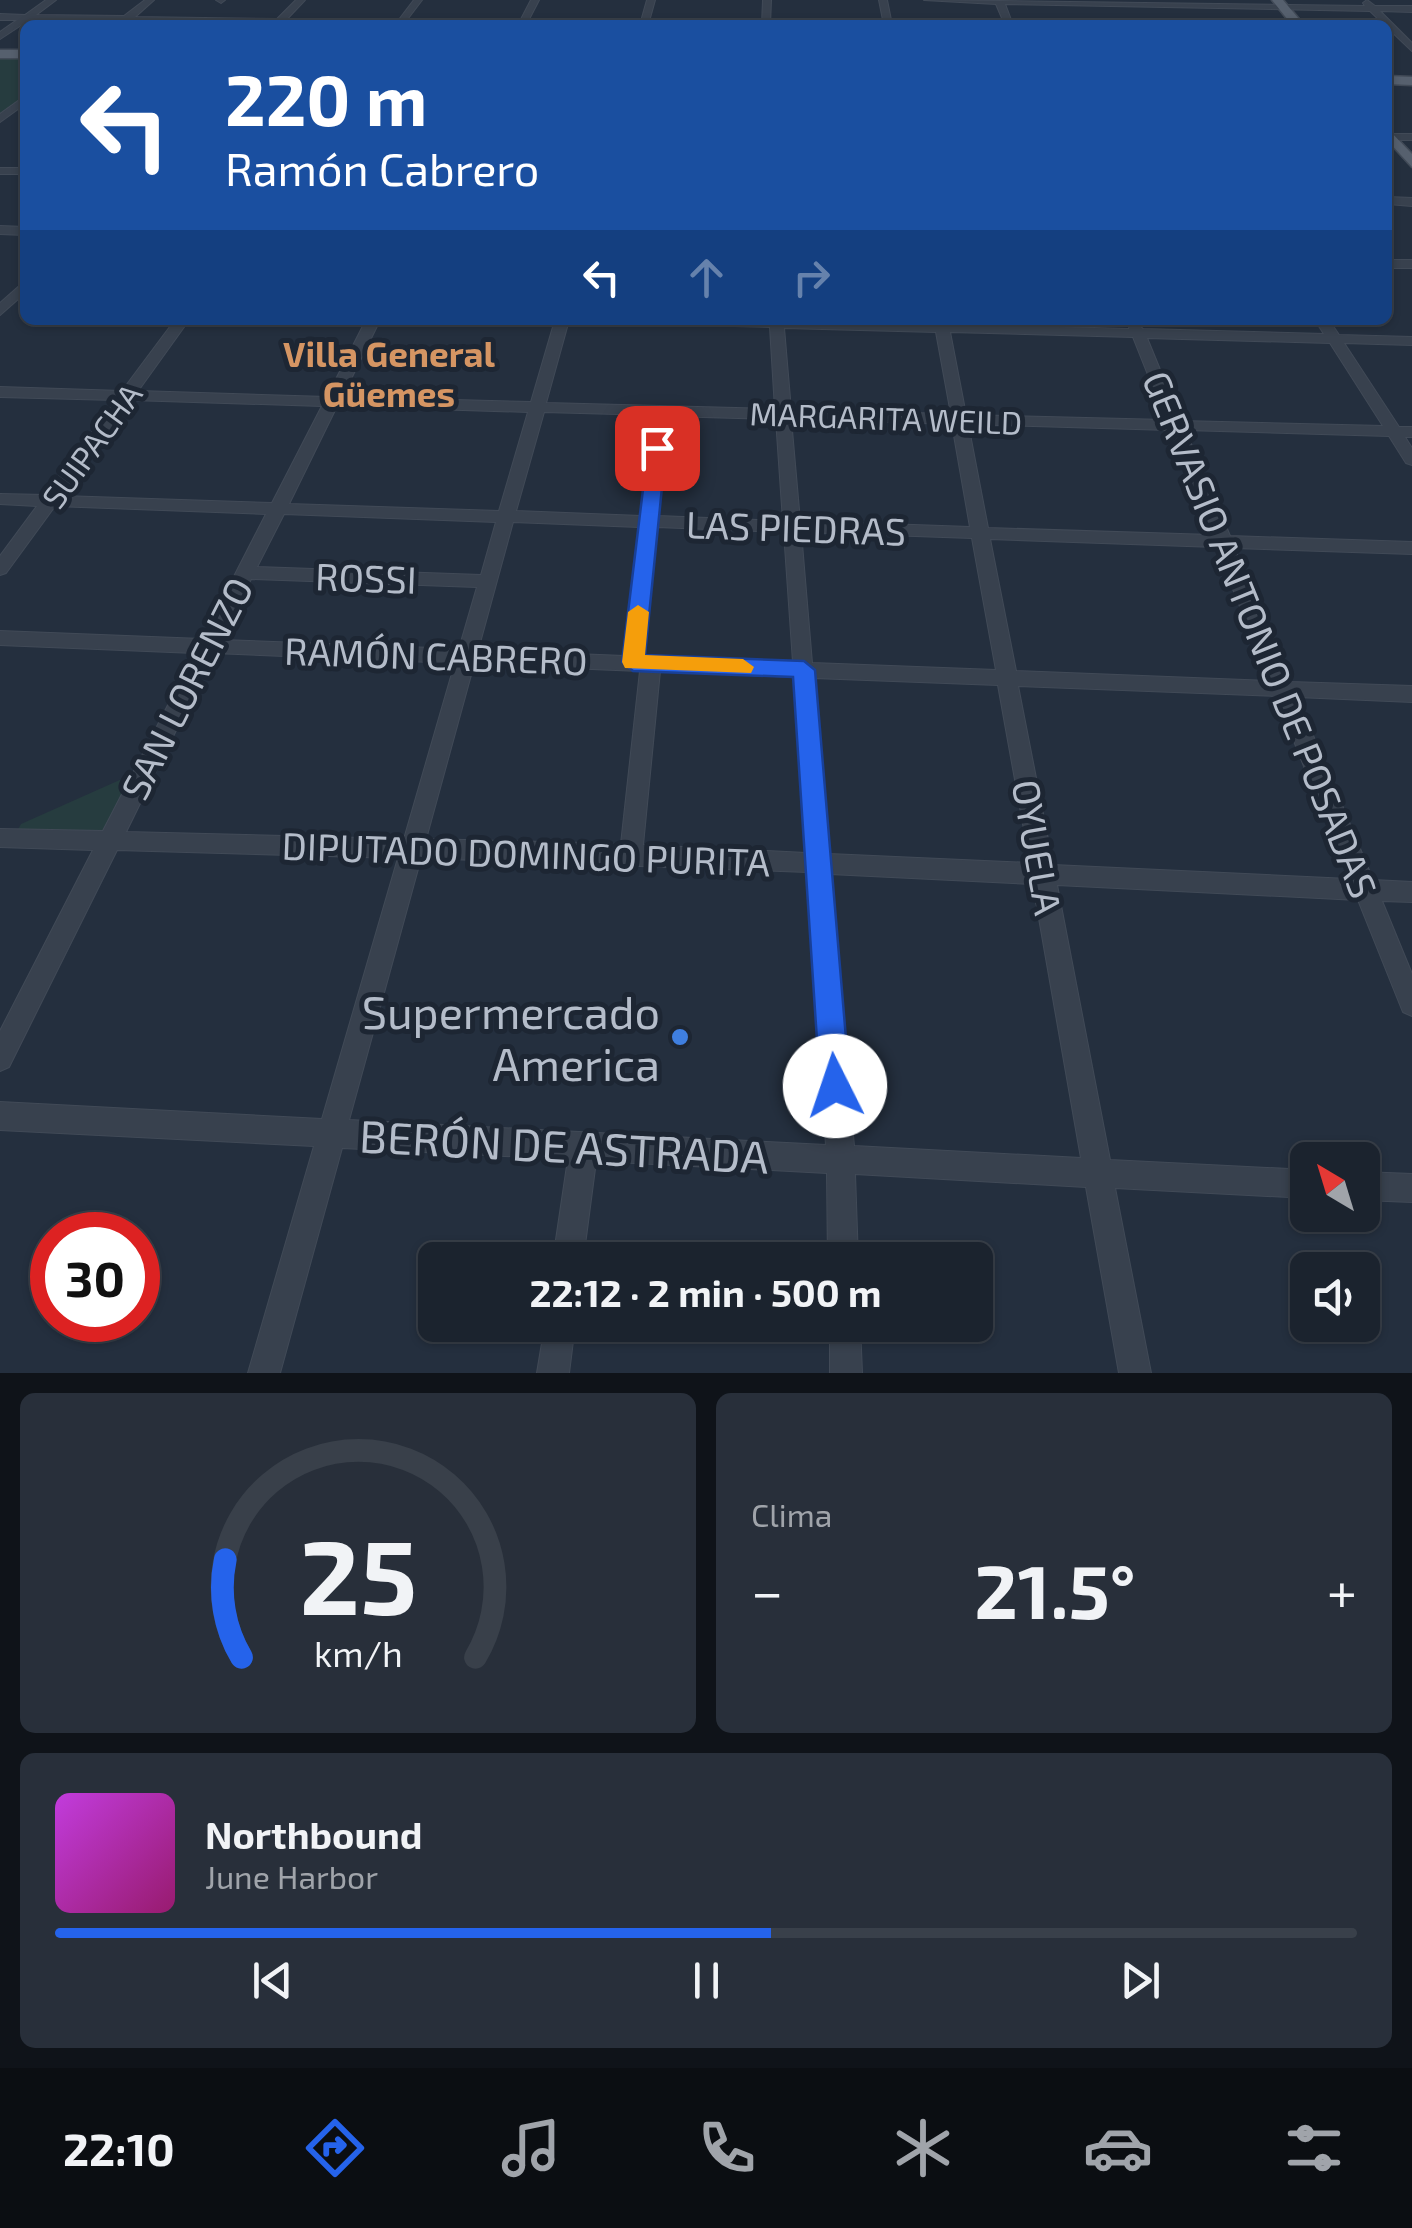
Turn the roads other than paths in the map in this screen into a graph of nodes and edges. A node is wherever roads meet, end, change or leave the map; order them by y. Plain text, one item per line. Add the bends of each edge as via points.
1 (52, 0) edge
2 (150, 0) edge
3 (300, 0) edge
4 (928, 0) edge
5 (999, 1) edge
6 (1117, 2) edge
7 (1280, 3) edge
8 (1368, 4) edge
9 (1412, 10) edge
10 (1124, 14) dead end
11 (0, 17) edge
12 (26, 18) junction
13 (23, 20) edge
14 (74, 20) edge
15 (125, 20) edge
16 (281, 20) edge
17 (20, 103) edge
18 (0, 119) edge
19 (1392, 140) edge
20 (1412, 163) edge
21 (178, 325) edge
22 (370, 325) edge
23 (561, 325) edge
24 (776, 325) edge
25 (942, 325) edge
26 (1006, 325) edge
27 (1325, 325) edge
28 (1135, 327) edge
29 (1334, 338) junction
30 (1412, 340) edge
31 (0, 392) edge
32 (128, 394) junction
33 (333, 400) junction
34 (536, 408) junction
35 (661, 411) junction
36 (782, 414) junction
37 (960, 419) junction
38 (1175, 425) junction
39 (1393, 432) junction
40 (1412, 432) edge
41 (1412, 460) edge
42 (0, 500) edge
43 (51, 501) junction
44 (278, 509) junction
45 (506, 516) junction
46 (648, 521) junction
47 (793, 527) junction
48 (982, 533) junction
49 (1222, 541) junction
50 (1412, 548) edge
51 (0, 568) edge
52 (244, 573) junction
53 (488, 581) junction
54 (0, 638) edge
55 (206, 646) junction
56 (468, 656) junction
57 (642, 663) junction
58 (804, 670) junction
59 (1008, 677) junction
60 (1283, 688) junction
61 (1412, 694) edge
62 (0, 838) edge
63 (107, 842) junction
64 (414, 848) junction
65 (631, 854) junction
66 (818, 862) junction
67 (1042, 873) junction
68 (1364, 890) junction
69 (1412, 892) edge
70 (1412, 1004) edge
71 (0, 1058) edge
72 (0, 1116) edge
73 (334, 1132) junction
74 (584, 1145) junction
75 (841, 1161) junction
76 (1098, 1176) junction
77 (1290, 1183) edge
78 (1380, 1187) edge
79 (1412, 1188) edge
80 (571, 1242) edge
81 (843, 1242) edge
82 (558, 1342) edge
83 (845, 1342) edge
84 (264, 1373) edge
85 (553, 1373) edge
86 (846, 1373) edge
87 (1135, 1373) edge

1 - 12 street
2 - 15 street
3 - 16 street
4 - 5 street
5 - 6 street
6 - 7 street
6 - 10 street
7 - 8 street
8 - 9 street
11 - 12 street
12 - 13 street
12 - 14 street
17 - 18 street
19 - 20 main road
21 - 32 street, SUIPACHA
22 - 33 street, SAN LORENZO
23 - 34 street
24 - 36 street
25 - 37 street, OYUELA
26 - 28 street
27 - 29 street
28 - 29 street
28 - 38 street, GERVASIO ANTONIO DE POSADAS
29 - 30 street
29 - 39 street
31 - 32 street, MARGARITA WEILD
32 - 33 street, MARGARITA WEILD
32 - 43 street, SUIPACHA
33 - 34 street, MARGARITA WEILD
33 - 44 street, SAN LORENZO
34 - 35 street, MARGARITA WEILD
34 - 45 street
35 - 36 street, MARGARITA WEILD
35 - 46 street
36 - 37 street, MARGARITA WEILD
36 - 47 street
37 - 38 street, MARGARITA WEILD
37 - 48 street, OYUELA
38 - 39 street, MARGARITA WEILD
38 - 49 street, GERVASIO ANTONIO DE POSADAS
39 - 40 street, MARGARITA WEILD
39 - 41 street
42 - 43 street, LAS PIEDRAS
43 - 44 street, LAS PIEDRAS
43 - 51 street, SUIPACHA
44 - 45 street, LAS PIEDRAS
44 - 52 street, SAN LORENZO
45 - 46 street, LAS PIEDRAS
45 - 53 street
46 - 47 street, LAS PIEDRAS
46 - 57 street
47 - 48 street, LAS PIEDRAS
47 - 58 street
48 - 49 street, LAS PIEDRAS
48 - 59 street, OYUELA
49 - 50 street, LAS PIEDRAS
49 - 60 street, GERVASIO ANTONIO DE POSADAS
52 - 53 street, ROSSI
52 - 55 street, SAN LORENZO
53 - 56 street
54 - 55 street, RAMÓN CABRERO
55 - 56 street, RAMÓN CABRERO
55 - 63 street, SAN LORENZO
56 - 57 street, RAMÓN CABRERO
56 - 64 street
57 - 58 street, RAMÓN CABRERO
57 - 65 street
58 - 59 street, RAMÓN CABRERO
58 - 66 street
59 - 60 street, RAMÓN CABRERO
59 - 67 street, OYUELA
60 - 61 street, RAMÓN CABRERO
60 - 68 street, GERVASIO ANTONIO DE POSADAS
62 - 63 street, DIPUTADO DOMINGO PURITA
63 - 64 street, DIPUTADO DOMINGO PURITA
63 - 71 street, SAN LORENZO
64 - 65 street, DIPUTADO DOMINGO PURITA
64 - 73 street
65 - 66 street, DIPUTADO DOMINGO PURITA
66 - 67 street, DIPUTADO DOMINGO PURITA
66 - 75 street
67 - 68 street, DIPUTADO DOMINGO PURITA
67 - 76 street, OYUELA
68 - 69 street, DIPUTADO DOMINGO PURITA
68 - 70 street, GERVASIO ANTONIO DE POSADAS
72 - 73 street, BERÓN DE ASTRADA
73 - 74 street, BERÓN DE ASTRADA
73 - 84 street
74 - 75 street, BERÓN DE ASTRADA
74 - 80 street
75 - 76 street, BERÓN DE ASTRADA
75 - 81 street
76 - 77 street, BERÓN DE ASTRADA
76 - 87 street, OYUELA
78 - 79 street
82 - 85 street
83 - 86 street

